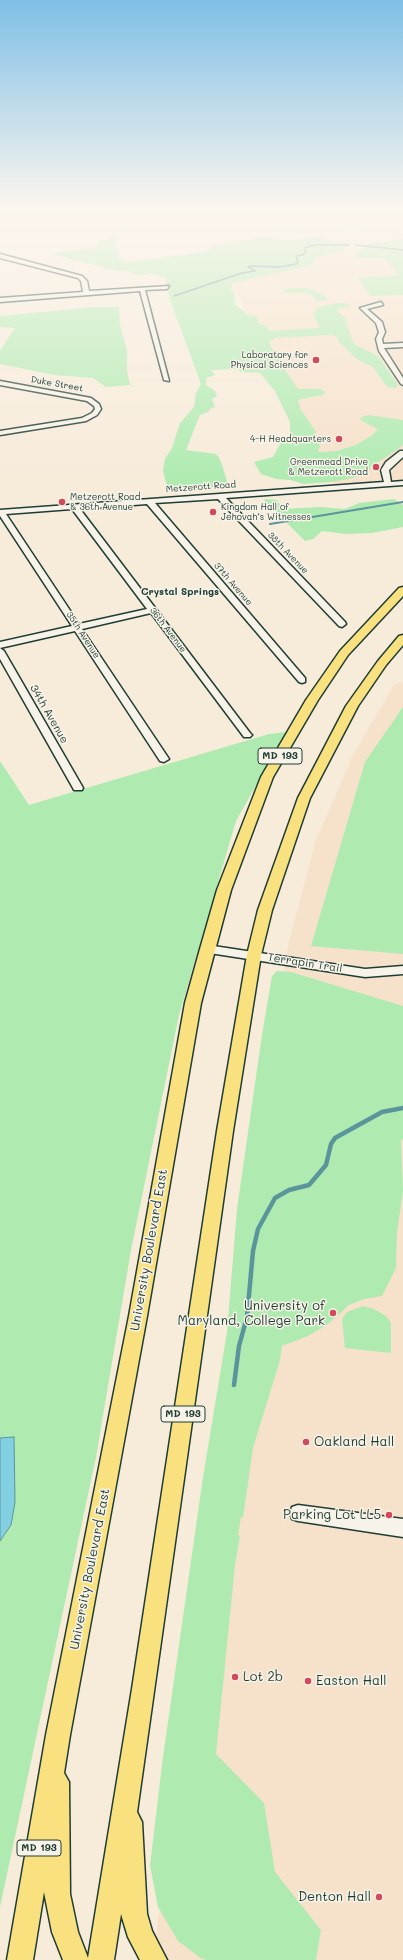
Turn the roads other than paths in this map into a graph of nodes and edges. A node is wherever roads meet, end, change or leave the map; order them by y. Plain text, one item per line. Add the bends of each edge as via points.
1 (31, 297) edge
2 (145, 297) edge
3 (0, 300) edge
4 (381, 304) dead end
5 (403, 345) edge
6 (382, 346) junction
7 (168, 380) dead end
8 (0, 383) edge
9 (403, 383) edge
10 (0, 433) edge
11 (403, 453) edge
12 (403, 483) edge
13 (388, 484) junction
14 (220, 496) junction
15 (149, 501) junction
16 (74, 506) junction
17 (0, 512) edge
18 (403, 590) edge
19 (152, 610) junction
20 (342, 624) dead end
21 (77, 627) junction
22 (403, 638) edge
23 (0, 645) edge
24 (0, 651) edge
25 (302, 680) dead end
26 (247, 735) dead end
27 (164, 759) dead end
28 (78, 788) dead end
29 (207, 949) junction
30 (254, 955) junction
31 (403, 970) edge
32 (298, 1513) dead end
33 (403, 1528) edge
34 (58, 1735) junction
35 (131, 1772) junction
36 (20, 1960) edge
37 (76, 1960) edge
38 (101, 1960) edge
39 (154, 1960) edge

1 - 3 street
2 - 7 street
4 - 6 street via 362,308 379,322 382,332 379,339
5 - 6 street
6 - 9 street via 385,356
8 - 10 street, Duke Street via 89,399 98,408 95,414 84,420
11 - 13 street via 385,470
12 - 13 street, Metzerott Road
13 - 14 street, Metzerott Road
14 - 15 street, Metzerott Road
14 - 20 street, 38th Avenue
15 - 16 street, Metzerott Road
15 - 25 street, 37th Avenue
16 - 17 street, Metzerott Road
16 - 19 street, 36th Avenue
17 - 21 street, 35th Avenue
18 - 29 main road, University Boulevard East / MD 193 via 344,653 312,700 267,777 224,890
19 - 21 street
19 - 26 street, 36th Avenue
21 - 23 street
21 - 27 street, 35th Avenue
22 - 30 main road, MD 193 via 352,706 304,798 265,910
24 - 28 street, 34th Avenue
29 - 30 street, Terrapin Trail
29 - 34 main road, University Boulevard East / MD 193 via 192,1011 138,1316
30 - 31 street, Terrapin Trail via 365,973
30 - 35 main road, MD 193 via 225,1131
32 - 33 street
34 - 36 main road, University Boulevard East / MD 193
34 - 37 main road via 57,1894 65,1932
35 - 38 main road, MD 193
35 - 39 main road via 130,1827 134,1907 141,1937

